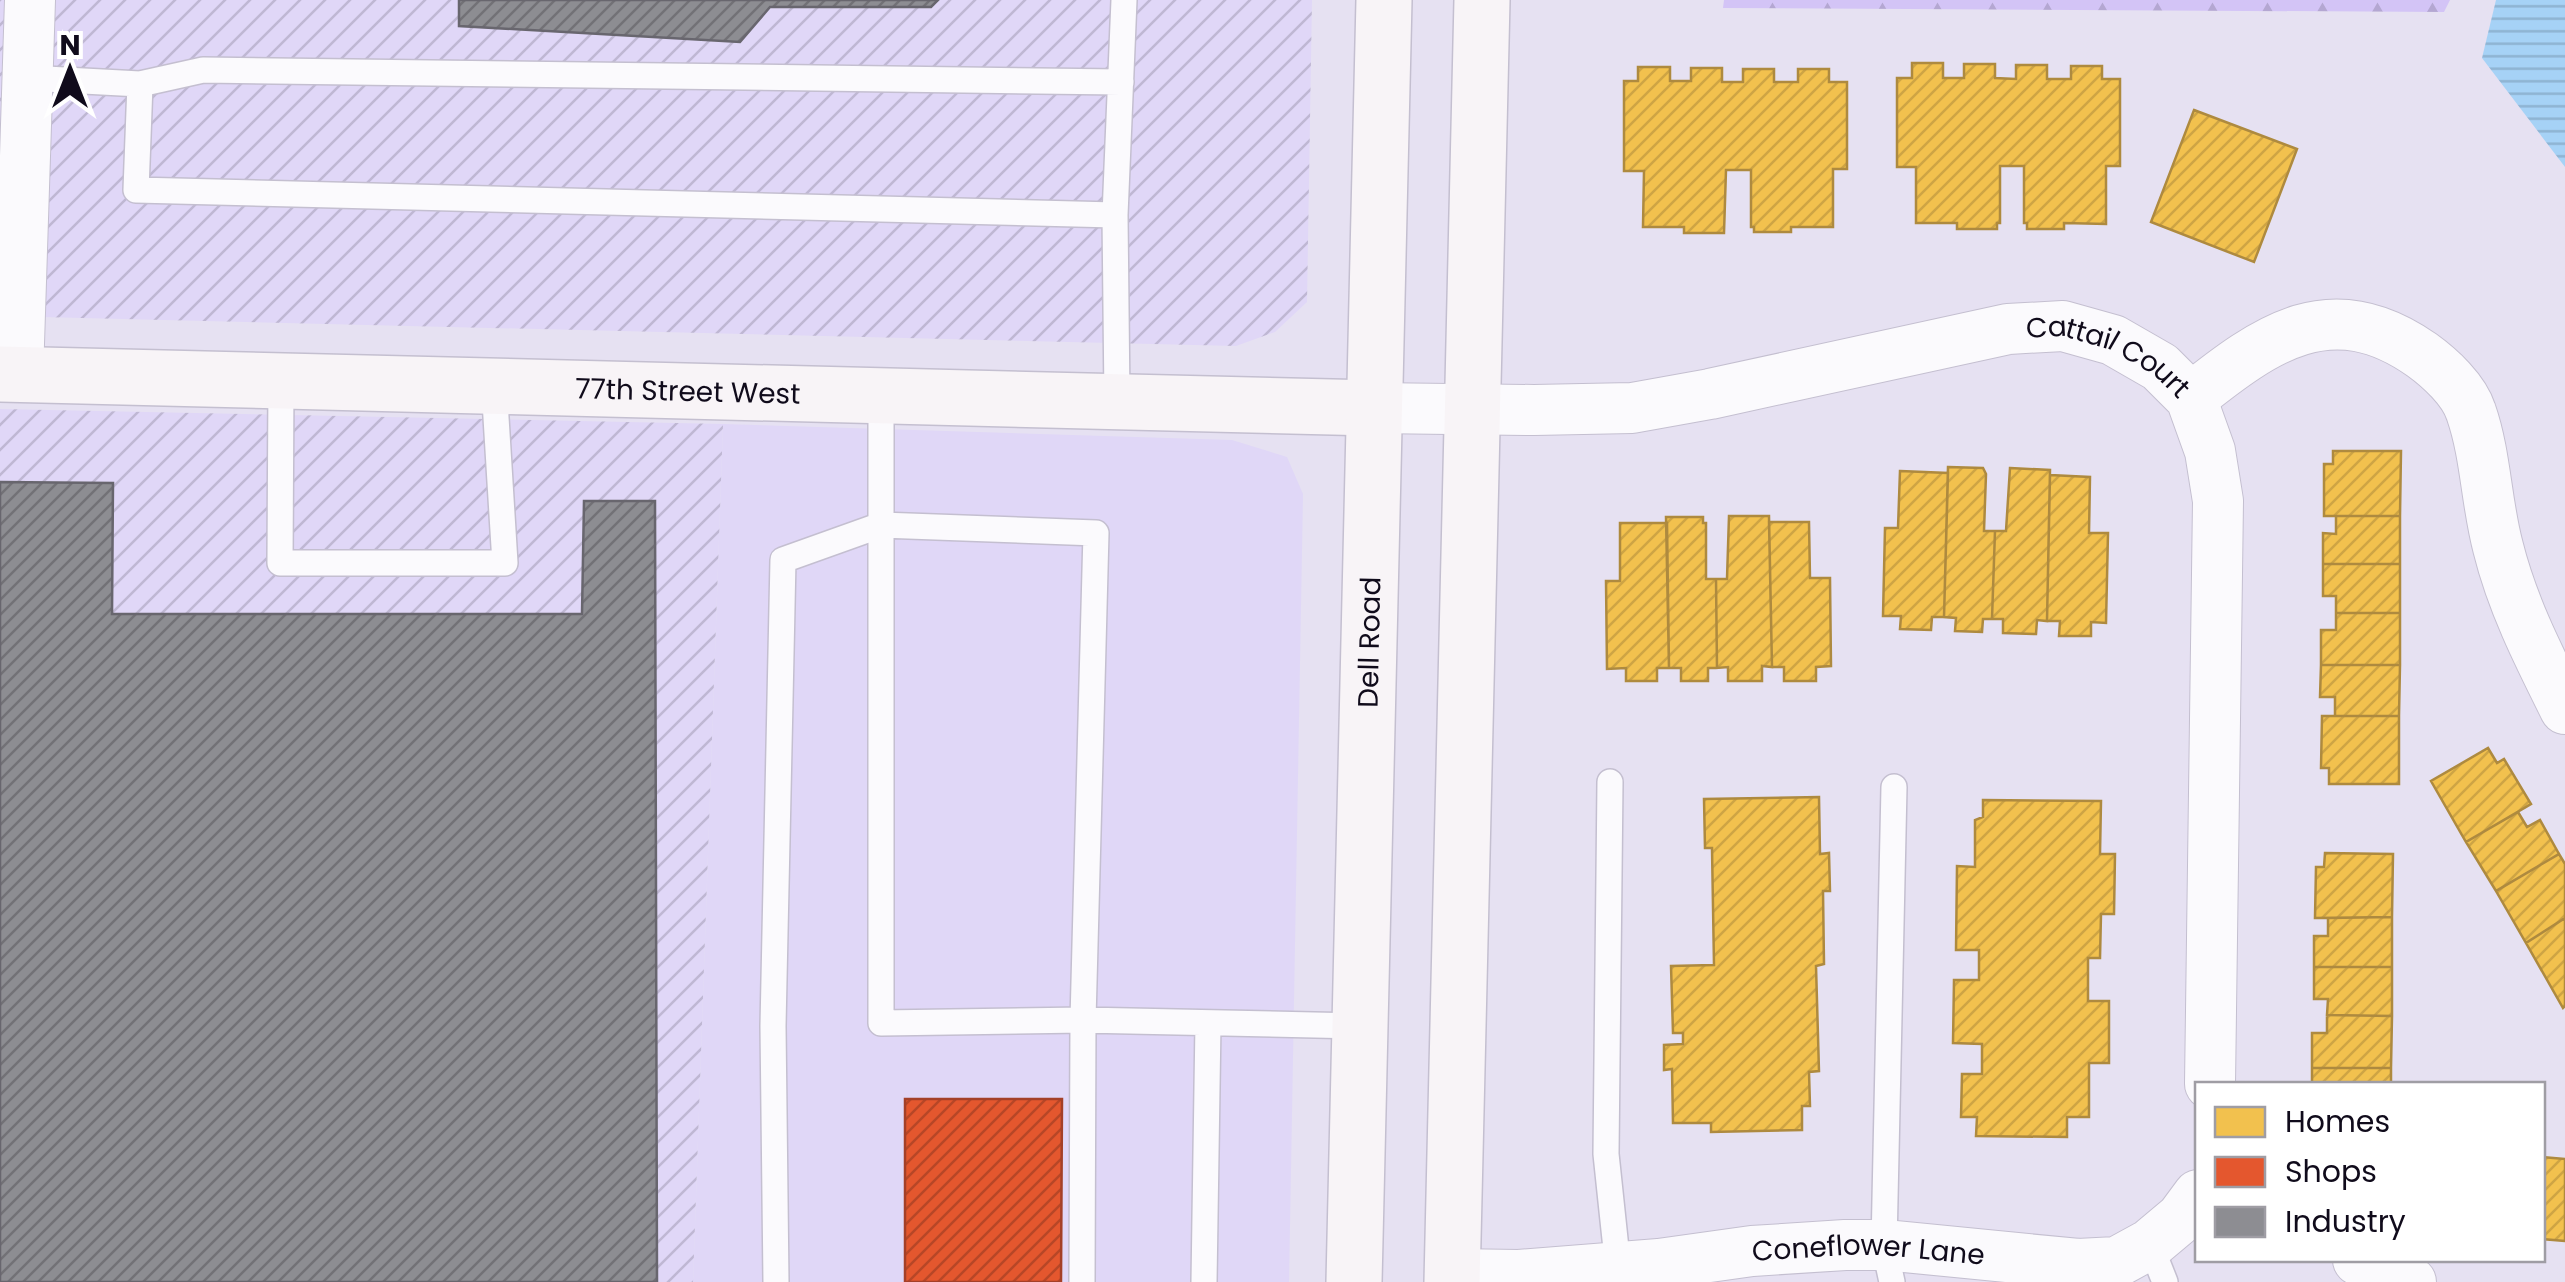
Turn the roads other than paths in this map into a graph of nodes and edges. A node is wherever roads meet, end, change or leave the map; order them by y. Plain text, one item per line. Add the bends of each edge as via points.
1 (30, 0) edge
2 (1124, 0) edge
3 (1384, 0) edge
4 (1482, 0) edge
5 (27, 78) junction
6 (1121, 82) junction
7 (140, 84) junction
8 (11, 196) edge
9 (1115, 215) junction
10 (9, 374) edge
11 (281, 381) junction
12 (494, 385) junction
13 (881, 395) junction
14 (2191, 398) junction
15 (1117, 400) junction
16 (1374, 408) junction
17 (1474, 409) junction
18 (881, 525) junction
19 (2565, 709) edge
20 (1610, 782) dead end
21 (1894, 787) dead end
22 (1083, 1020) junction
23 (1208, 1023) junction
24 (1359, 1026) junction
25 (2210, 1082) edge
26 (2195, 1199) edge
27 (2363, 1262) edge
28 (2157, 1263) edge
29 (1888, 1264) edge
30 (1619, 1274) edge
31 (1452, 1278) edge
32 (776, 1282) edge
33 (1082, 1282) edge
34 (1204, 1282) edge
35 (1354, 1282) edge
36 (2411, 1282) edge

1 - 5 street
2 - 6 lane
3 - 16 street, Dell Road
4 - 17 street
5 - 7 lane
5 - 8 street
6 - 7 lane via 203,70
6 - 9 lane
7 - 9 lane via 136,190
8 - 10 street
9 - 15 lane
10 - 11 street, 77th Street West
11 - 12 street, 77th Street West
11 - 12 lane via 280,563 505,563
12 - 13 street, 77th Street West
13 - 15 street, 77th Street West
13 - 18 lane
14 - 17 street, Cattail Court via 2160,367 2113,340 2063,326 2008,329 1632,408
14 - 19 street, Cattail Court via 2264,344 2311,327 2358,323 2400,340 2439,367 2470,408 2498,547 2529,637
14 - 25 street via 2218,500
15 - 16 street, 77th Street West
16 - 17 street, Cattail Court
16 - 24 street, Dell Road
17 - 31 street
18 - 22 lane via 881,1023
18 - 22 lane via 1096,534
18 - 32 lane via 783,560 773,1026
20 - 30 lane via 1606,1154
21 - 29 lane
22 - 23 lane
22 - 33 lane
23 - 24 lane
23 - 34 lane
24 - 35 street, Dell Road
26 - 28 street, Coneflower Lane
27 - 36 street
28 - 29 street, Coneflower Lane
29 - 30 street, Coneflower Lane via 1752,1251
30 - 31 street, Coneflower Lane

